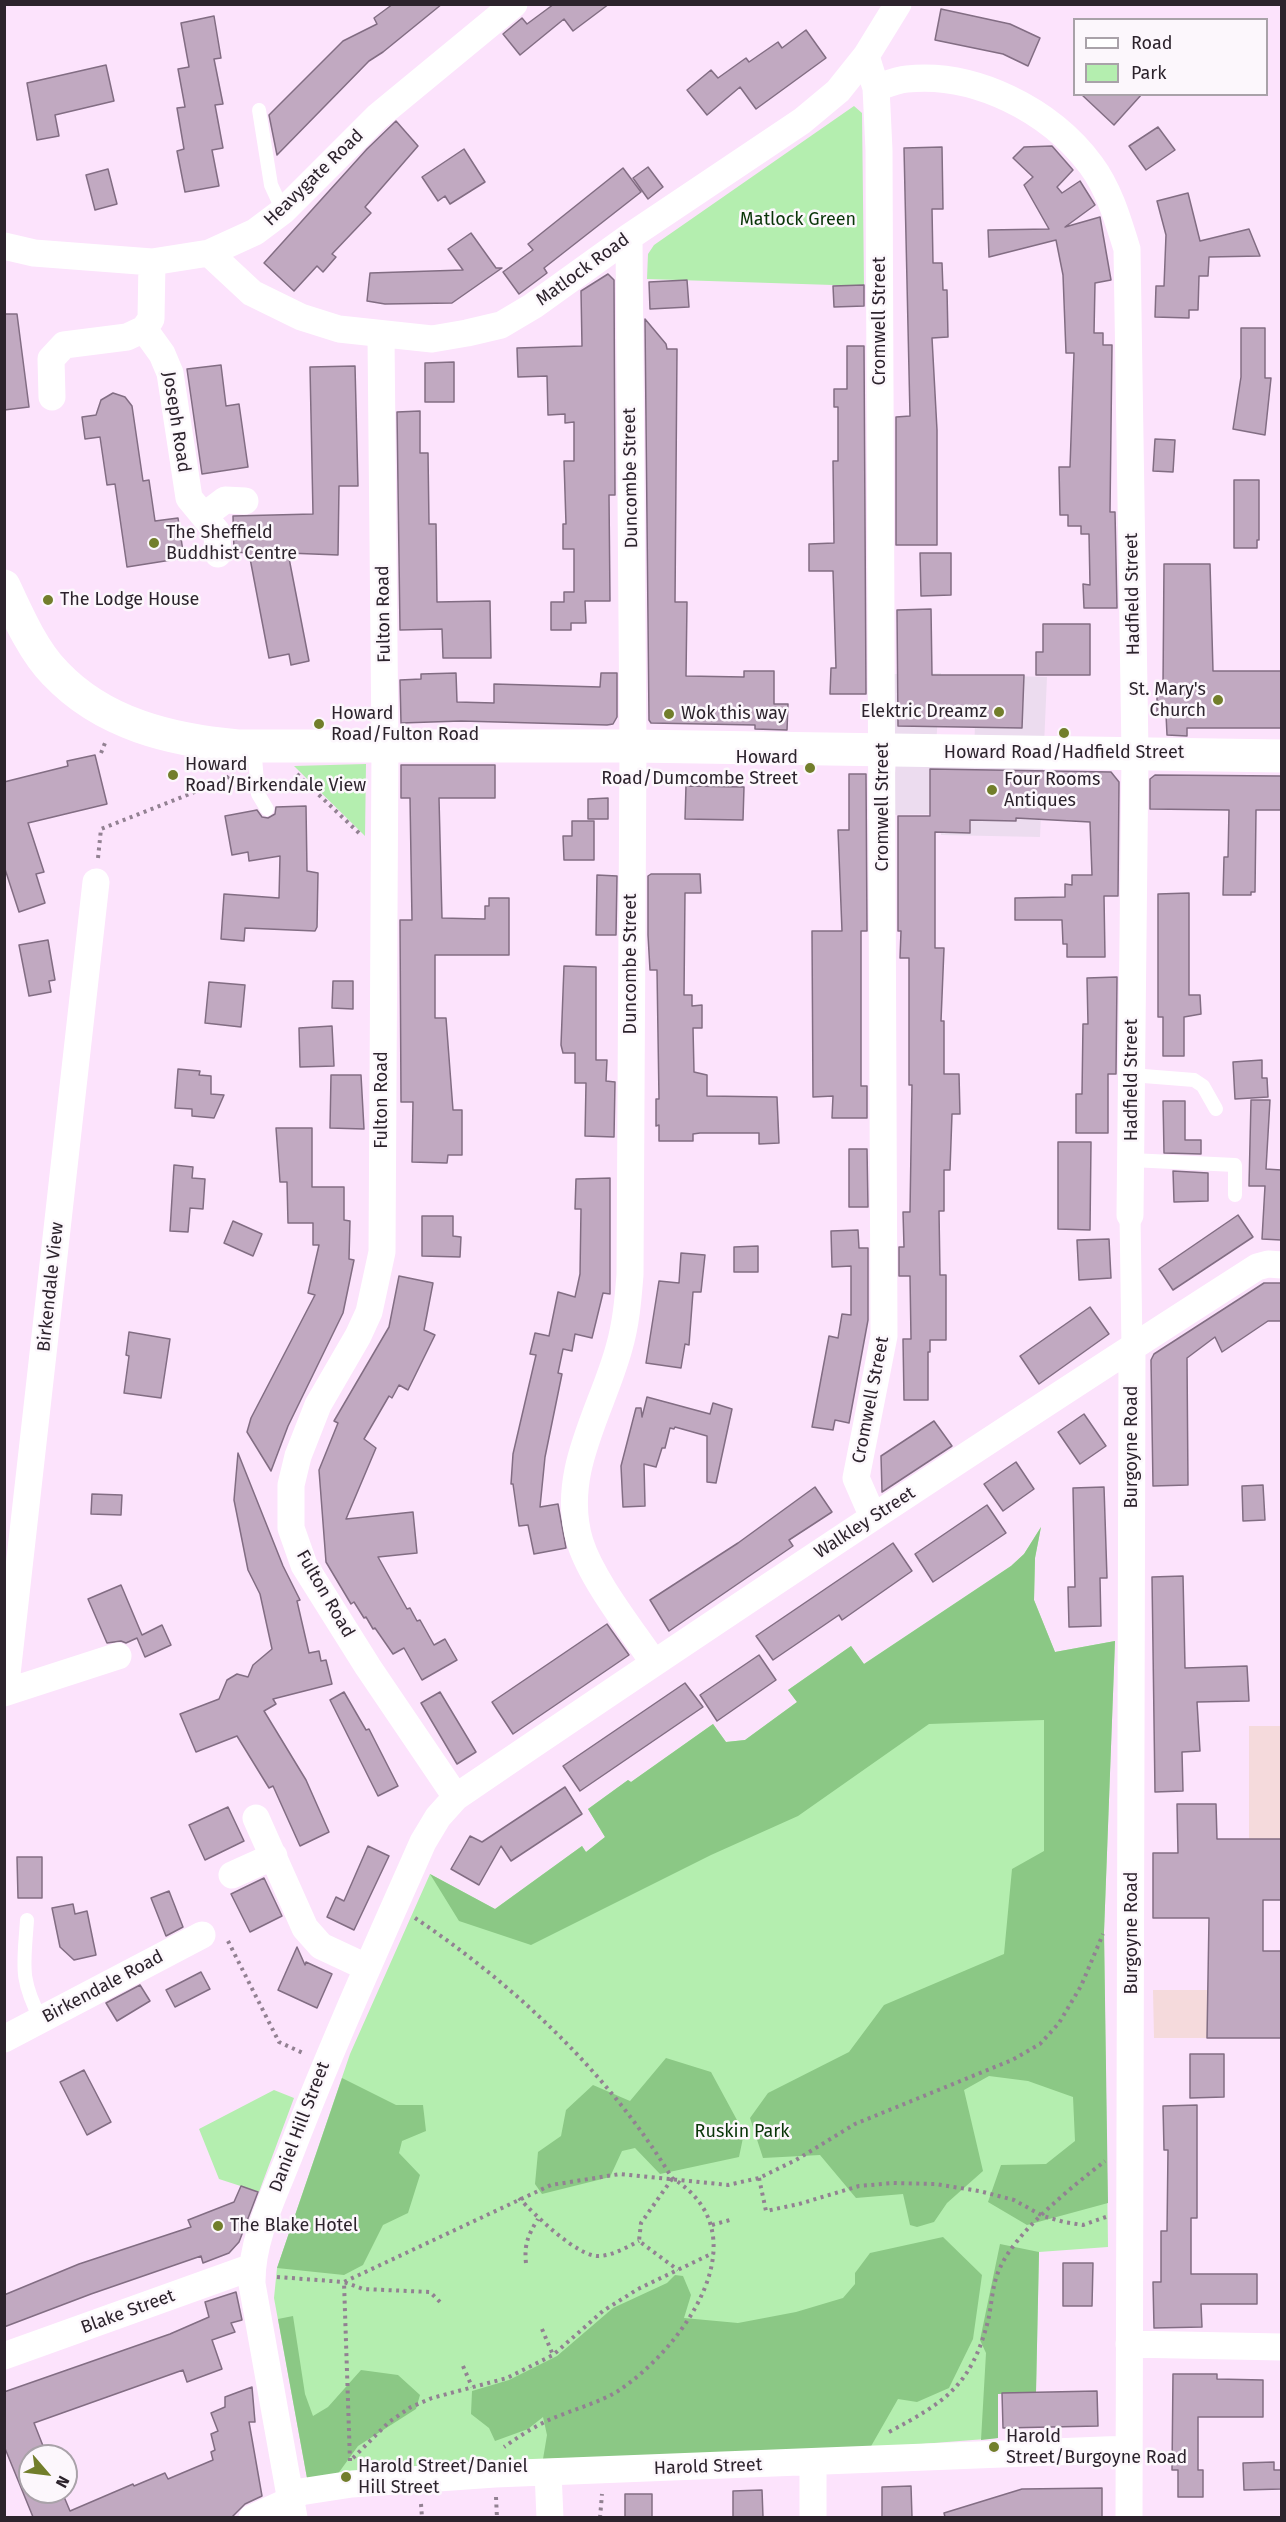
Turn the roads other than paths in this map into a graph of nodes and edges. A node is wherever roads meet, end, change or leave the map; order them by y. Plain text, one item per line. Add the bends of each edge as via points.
1 (898, 4) edge
2 (513, 5) edge
3 (866, 56) junction
4 (876, 88) junction
5 (259, 110) dead end
6 (283, 211) junction
7 (629, 237) junction
8 (4, 246) edge
9 (209, 254) junction
10 (152, 262) junction
11 (144, 329) junction
12 (381, 336) junction
13 (52, 397) dead end
14 (245, 501) dead end
15 (205, 516) junction
16 (218, 554) dead end
17 (4, 586) edge
18 (257, 745) junction
19 (385, 745) junction
20 (633, 746) junction
21 (883, 750) junction
22 (1135, 753) junction
23 (1281, 756) edge
24 (267, 809) dead end
25 (96, 882) road end
26 (1131, 1075) junction
27 (1216, 1108) dead end
28 (1131, 1160) junction
29 (1235, 1195) dead end
30 (1130, 1215) joint
31 (1281, 1265) edge
32 (1131, 1348) junction
33 (873, 1517) junction
34 (118, 1656) dead end
35 (654, 1663) junction
36 (5, 1692) edge
37 (456, 1797) junction
38 (256, 1818) dead end
39 (274, 1856) junction
40 (232, 1875) dead end
41 (27, 1920) dead end
42 (202, 1935) road end
43 (366, 1967) junction
44 (41, 2020) junction
45 (4, 2039) edge
46 (252, 2271) junction
47 (1129, 2344) junction
48 (1281, 2347) edge
49 (4, 2356) edge
50 (1129, 2449) junction
51 (813, 2463) junction
52 (549, 2472) junction
53 (292, 2509) edge
54 (252, 2517) edge
55 (550, 2517) edge
56 (813, 2517) edge
57 (1129, 2517) edge

1 - 3 street, Matlock Road
2 - 6 street, Heavygate Road via 377,117
3 - 4 street, Cromwell Street
3 - 7 street, Matlock Road via 838,91 802,121
4 - 21 street, Cromwell Street
4 - 22 street, Hadfield Street via 905,79 945,79 980,87 1017,103 1061,131 1091,165 1114,207 1127,249 1129,284
5 - 6 lane via 271,184
6 - 9 street, Heavygate Road via 255,232
7 - 12 street, Matlock Road via 501,325 432,339
7 - 20 street, Duncombe Street
8 - 10 street, Heavygate Road via 34,253
9 - 10 street, Heavygate Road
9 - 12 street, Matlock Road via 252,293 301,317
10 - 11 street via 151,319
11 - 13 street via 127,337 64,345 51,359
11 - 15 street, Joseph Road via 170,373 189,498
12 - 19 street, Fulton Road
14 - 15 street via 225,500
15 - 16 street, Joseph Road via 217,532
17 - 18 street via 53,672 109,715 190,741
18 - 19 street
18 - 24 lane via 258,794
19 - 20 street
19 - 37 street, Fulton Road via 382,1252 377,1284 362,1328 318,1406 298,1456 291,1485 291,1528 304,1565
20 - 21 street
20 - 35 street, Duncombe Street via 630,1275 619,1348 582,1450 576,1507 580,1542
21 - 22 street
21 - 33 street, Cromwell Street via 884,1336 856,1478
22 - 23 street
22 - 26 street, Hadfield Street
25 - 36 street, Birkendale View
26 - 27 lane via 1194,1080 1203,1086
26 - 28 street, Hadfield Street
28 - 29 lane via 1234,1164
28 - 30 street, Hadfield Street
30 - 32 street, Hadfield Street
31 - 32 street, Walkley Street via 1257,1268
32 - 33 street, Walkley Street
32 - 47 street, Burgoyne Road
33 - 35 street, Walkley Street
34 - 36 street, Birkendale View
35 - 37 street, Walkley Street
37 - 43 street, Daniel Hill Street via 423,1842
38 - 39 street
39 - 40 street
39 - 43 street via 305,1928 321,1946
41 - 44 lane via 23,1976
42 - 44 street, Birkendale Road
43 - 46 street, Daniel Hill Street via 270,2205
44 - 45 street, Birkendale Road
46 - 49 street, Blake Street
46 - 53 street, Daniel Hill Street
47 - 48 street
47 - 50 street, Burgoyne Road
50 - 51 street, Harold Street
50 - 57 street, Burgoyne Road
51 - 52 street, Harold Street
51 - 56 street
52 - 53 street, Harold Street via 351,2473 300,2492
52 - 55 street
53 - 54 street, Harold Street

